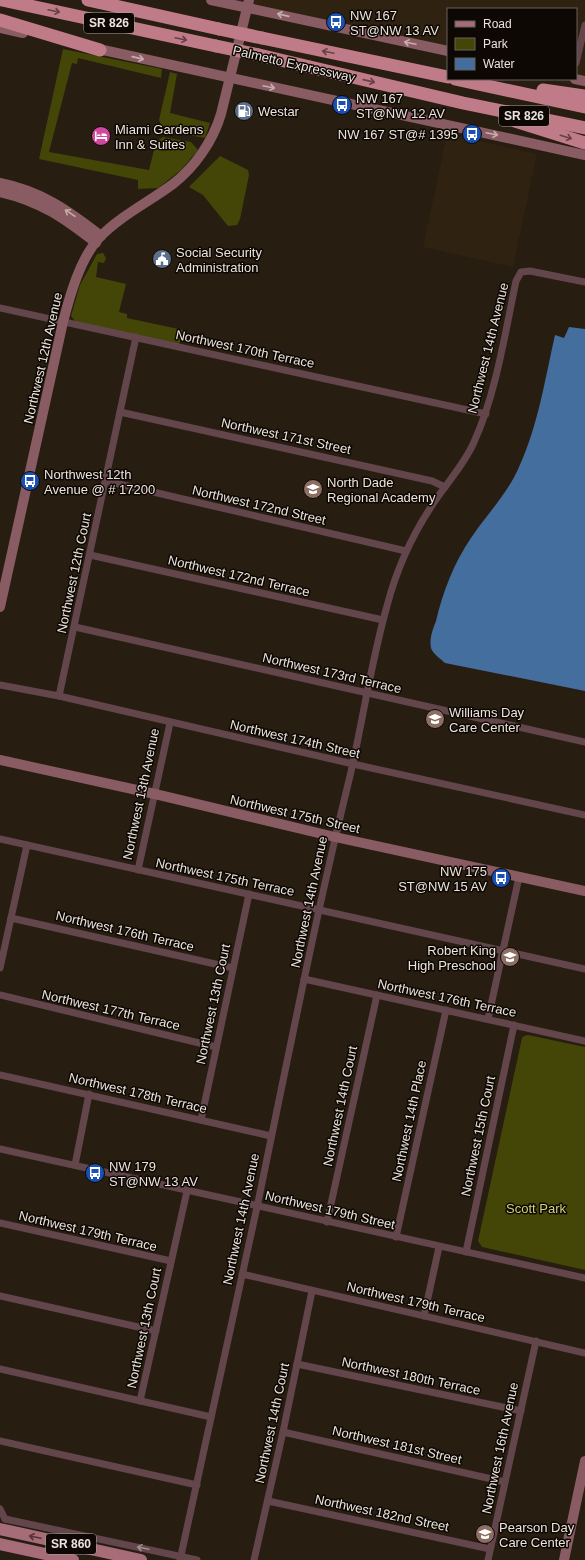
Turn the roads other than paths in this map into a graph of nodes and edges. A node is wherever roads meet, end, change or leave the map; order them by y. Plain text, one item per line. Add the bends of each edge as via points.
1 (2, 0) edge
2 (88, 0) edge
3 (211, 0) edge
4 (248, 4) edge
5 (0, 20) edge
6 (585, 25) edge
7 (0, 28) edge
8 (100, 50) junction
9 (447, 51) edge
10 (577, 59) edge
11 (447, 77) edge
12 (230, 79) junction
13 (460, 80) edge
14 (500, 88) junction
15 (585, 96) edge
16 (463, 103) junction
17 (585, 107) edge
18 (585, 128) edge
19 (585, 143) edge
20 (585, 155) edge
21 (0, 183) edge
22 (0, 192) edge
23 (28, 195) junction
24 (98, 240) junction
25 (585, 282) edge
26 (0, 308) edge
27 (62, 322) junction
28 (136, 338) junction
29 (120, 412) junction
30 (486, 414) junction
31 (106, 481) junction
32 (445, 487) junction
33 (406, 552) junction
34 (90, 555) junction
35 (4, 570) edge
36 (0, 607) edge
37 (383, 620) junction
38 (74, 627) junction
39 (0, 685) edge
40 (366, 693) junction
41 (59, 696) junction
42 (170, 723) junction
43 (585, 742) edge
44 (0, 760) edge
45 (353, 764) junction
46 (155, 794) junction
47 (585, 815) edge
48 (335, 837) junction
49 (0, 839) edge
50 (27, 845) junction
51 (138, 870) junction
52 (519, 877) junction
53 (585, 891) edge
54 (249, 894) junction
55 (319, 910) junction
56 (11, 918) junction
57 (502, 951) junction
58 (0, 968) edge
59 (233, 968) junction
60 (585, 969) edge
61 (304, 979) junction
62 (0, 995) edge
63 (377, 995) junction
64 (446, 1010) junction
65 (488, 1019) junction
66 (514, 1025) junction
67 (585, 1041) edge
68 (216, 1047) junction
69 (0, 1075) edge
70 (89, 1094) junction
71 (201, 1120) junction
72 (271, 1136) junction
73 (0, 1149) edge
74 (75, 1166) junction
75 (187, 1191) junction
76 (257, 1206) junction
77 (327, 1222) junction
78 (0, 1223) edge
79 (396, 1237) junction
80 (439, 1247) junction
81 (466, 1252) junction
82 (171, 1261) junction
83 (242, 1274) junction
84 (585, 1278) edge
85 (312, 1291) junction
86 (0, 1296) edge
87 (424, 1316) junction
88 (156, 1331) junction
89 (536, 1341) junction
90 (585, 1353) edge
91 (297, 1364) junction
92 (0, 1369) edge
93 (140, 1401) junction
94 (521, 1411) junction
95 (211, 1417) junction
96 (283, 1432) junction
97 (0, 1441) edge
98 (585, 1461) edge
99 (505, 1482) junction
100 (197, 1485) junction
101 (268, 1501) junction
102 (0, 1509) edge
103 (2, 1524) edge
104 (0, 1544) edge
105 (490, 1549) junction
106 (181, 1558) edge
107 (73, 1560) edge
108 (141, 1560) edge
109 (197, 1560) edge
110 (254, 1560) edge
111 (488, 1560) edge
112 (564, 1560) edge

1 -> 16 highway, Palmetto Expressway / SR 826, bridge via 259,55
11 -> 2 highway, Palmetto Expressway / SR 826, bridge
3 - 4 street
9 -> 4 street
4 - 12 street, Northwest 12th Avenue
5 - 8 highway
6 - 10 street
7 - 8 street
8 -> 12 street
12 -> 20 street
12 - 24 street, Northwest 12th Avenue via 218,124 208,144 190,169 117,222
13 - 14 highway, SR 826
14 - 15 highway via 531,88
14 - 17 highway, SR 826
16 - 18 highway, Palmetto Expressway / SR 826
16 -> 19 highway
21 - 23 street
22 - 23 street
23 - 24 street via 70,212
24 - 27 street, Northwest 12th Avenue via 73,284
25 - 30 street, Northwest 14th Avenue via 530,270 521,272 516,281
26 - 27 street, Northwest 170th Terrace
27 - 28 street, Northwest 170th Terrace
27 - 35 street, Northwest 12th Avenue
28 - 29 street, Northwest 12th Court
28 - 30 street, Northwest 170th Terrace
29 - 31 street, Northwest 12th Court
29 - 32 street, Northwest 171st Street via 432,481
30 - 32 street, Northwest 14th Avenue via 473,445
31 - 33 street, Northwest 172nd Street
31 - 34 street, Northwest 12th Court
32 - 33 street, Northwest 14th Avenue
33 - 37 street, Northwest 14th Avenue
34 - 37 street, Northwest 172nd Terrace
34 - 38 street, Northwest 12th Court
35 - 36 street, Northwest 12th Avenue
37 - 40 street, Northwest 14th Avenue
38 - 40 street, Northwest 173rd Terrace
38 - 41 street, Northwest 12th Court
39 - 41 street, Northwest 174th Street
40 - 43 street, Northwest 173rd Terrace
40 - 45 street, Northwest 14th Avenue
41 - 42 street, Northwest 174th Street
42 - 45 street, Northwest 174th Street
42 - 46 street, Northwest 13th Avenue
44 - 46 street, Northwest 175th Street
45 - 47 street, Northwest 174th Street
45 - 48 street, Northwest 14th Avenue
46 - 48 street, Northwest 175th Street
46 - 51 street, Northwest 13th Avenue
48 - 52 street, Northwest 175th Street
48 - 55 street, Northwest 14th Avenue
49 - 50 street, Northwest 175th Terrace
50 - 51 street, Northwest 175th Terrace
50 - 56 street
51 - 54 street, Northwest 175th Terrace
52 - 53 street, Northwest 175th Street
52 - 57 street
54 - 55 street, Northwest 175th Terrace
54 - 59 street, Northwest 13th Court
55 - 57 street, Northwest 175th Terrace
55 - 61 street, Northwest 14th Avenue
56 - 58 street
56 - 59 street, Northwest 176th Terrace
57 - 60 street, Northwest 175th Terrace
57 - 65 street
59 - 68 street, Northwest 13th Court
61 - 63 street, Northwest 176th Terrace
61 - 72 street, Northwest 14th Avenue
62 - 68 street, Northwest 177th Terrace
63 - 64 street, Northwest 176th Terrace
63 - 77 street, Northwest 14th Court
64 - 65 street, Northwest 176th Terrace
64 - 79 street, Northwest 14th Place
65 - 66 street, Northwest 176th Terrace
66 - 67 street, Northwest 176th Terrace
66 - 81 street, Northwest 15th Court
68 - 71 street, Northwest 13th Court
69 - 70 street, Northwest 178th Terrace
70 - 71 street, Northwest 178th Terrace
70 - 74 street
71 - 72 street, Northwest 178th Terrace
72 - 76 street, Northwest 14th Avenue
73 - 74 street, Northwest 179th Street
74 - 75 street, Northwest 179th Street
75 - 76 street, Northwest 179th Street
75 - 82 street, Northwest 13th Court
76 - 77 street, Northwest 179th Street
76 - 83 street, Northwest 14th Avenue
77 - 79 street, Northwest 179th Street
78 - 82 street, Northwest 179th Terrace
79 - 80 street, Northwest 179th Street
80 - 81 street, Northwest 179th Street
80 - 87 street
81 - 84 street, Northwest 179th Street
82 - 88 street, Northwest 13th Court
83 - 85 street, Northwest 179th Terrace
83 - 95 street, Northwest 14th Avenue
85 - 87 street, Northwest 179th Terrace
85 - 91 street, Northwest 14th Court
86 - 88 street
87 - 89 street, Northwest 179th Terrace
88 - 93 street, Northwest 13th Court
89 - 90 street, Northwest 179th Terrace
89 - 94 street, Northwest 16th Avenue
91 - 94 street, Northwest 180th Terrace
91 - 96 street, Northwest 14th Court
92 - 93 street
93 - 95 street
94 - 99 street, Northwest 16th Avenue
95 - 100 street, Northwest 14th Avenue
96 - 99 street, Northwest 181st Street
96 - 101 street, Northwest 14th Court
97 - 100 street
98 - 112 street
99 - 105 street, Northwest 16th Avenue
100 - 106 street, Northwest 14th Avenue
101 - 105 street, Northwest 182nd Street
101 - 110 street, Northwest 14th Court
102 - 103 street
106 -> 103 street
108 -> 103 main road, SR 860
104 - 107 main road, SR 860
105 - 111 street, Northwest 16th Avenue
106 - 109 street

